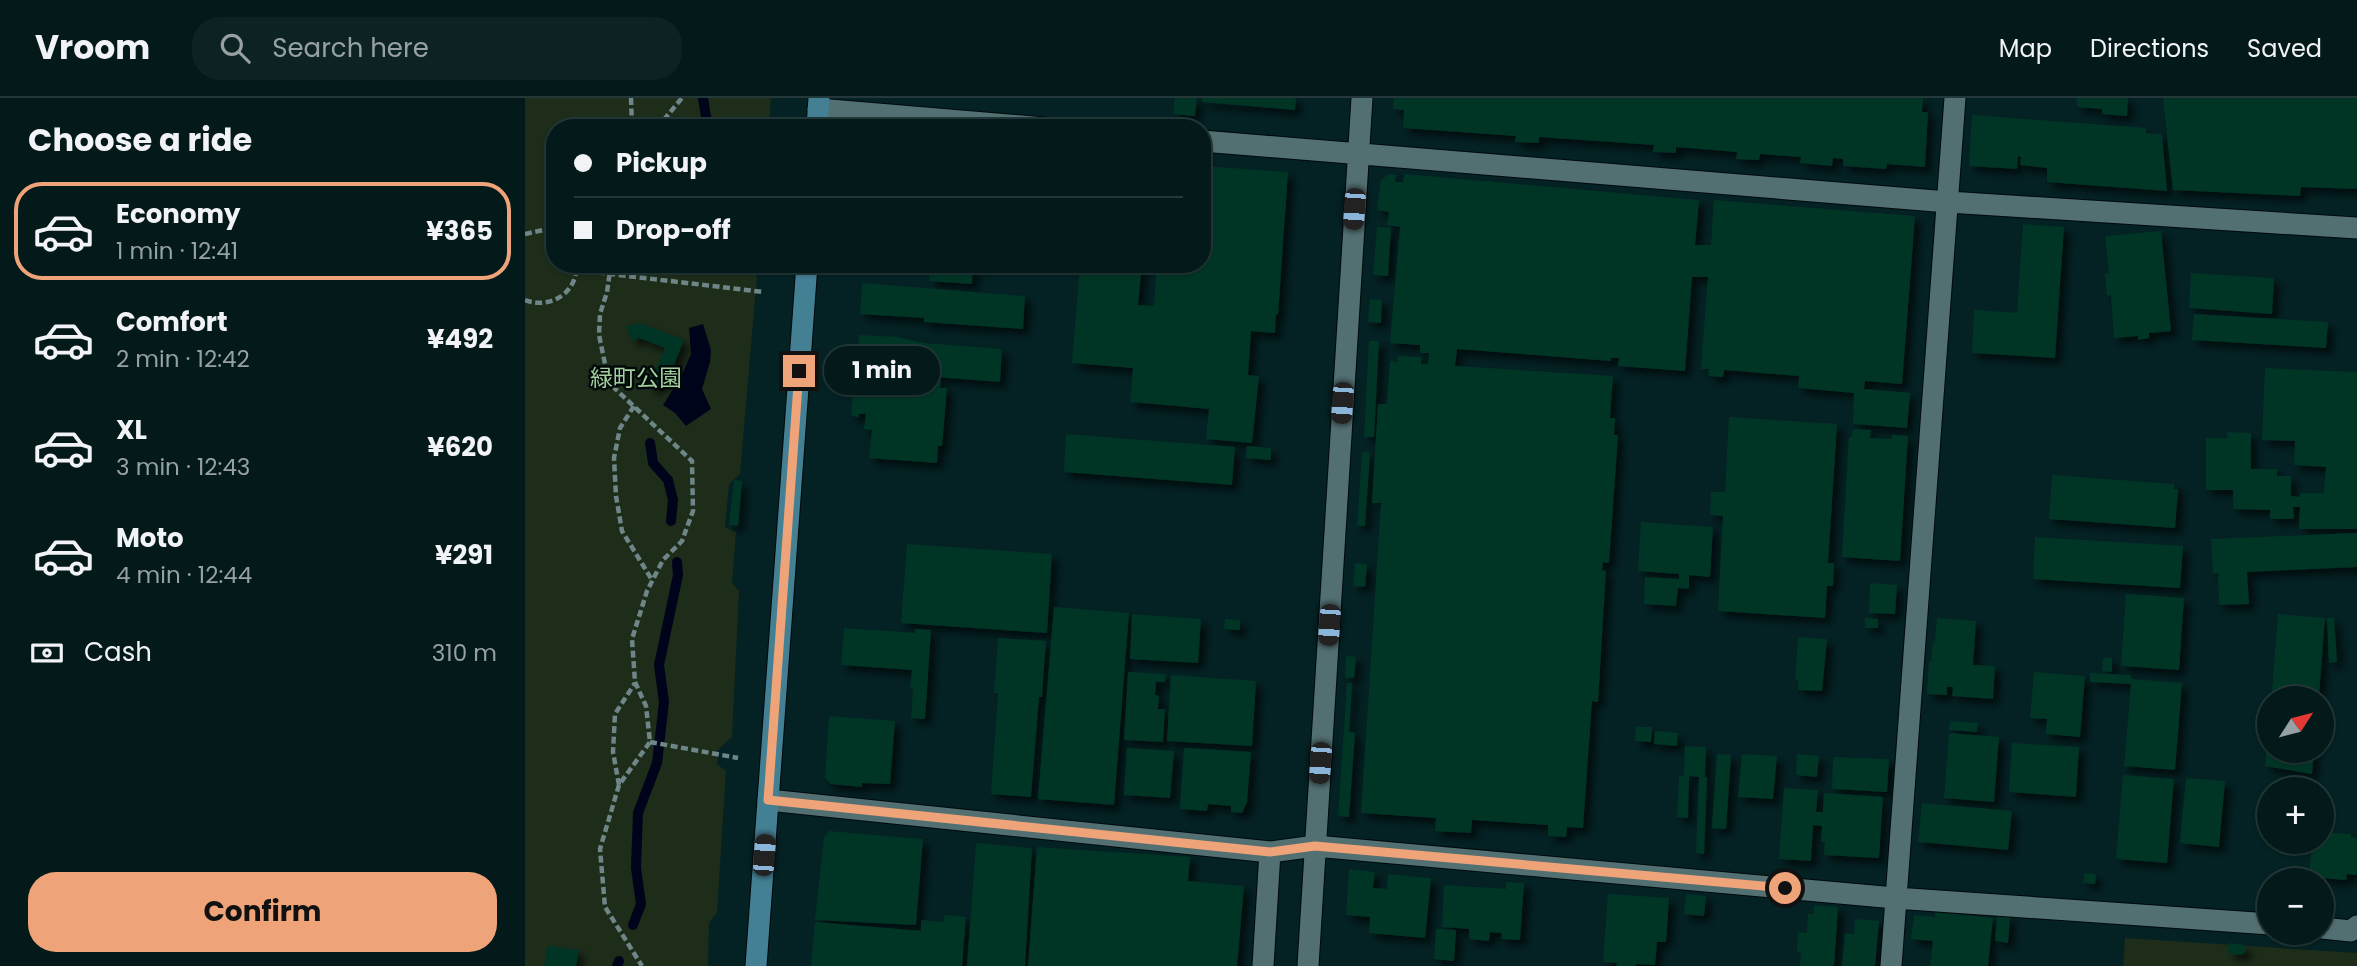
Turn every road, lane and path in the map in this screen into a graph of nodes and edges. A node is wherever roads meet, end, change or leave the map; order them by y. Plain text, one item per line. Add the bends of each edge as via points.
1 (631, 98) edge
2 (682, 98) edge
3 (1362, 98) edge
4 (1955, 98) edge
5 (818, 112) edge
6 (632, 119) edge
7 (664, 119) edge
8 (917, 119) edge
9 (1211, 142) edge
10 (1357, 154) junction
11 (1948, 202) junction
12 (2357, 228) edge
13 (546, 231) edge
14 (525, 234) edge
15 (576, 273) edge
16 (606, 273) edge
17 (806, 273) edge
18 (611, 274) junction
19 (763, 292) dead end
20 (525, 300) edge
21 (634, 406) junction
22 (652, 581) junction
23 (635, 682) junction
24 (651, 742) junction
25 (738, 758) dead end
26 (619, 785) junction
27 (768, 800) junction
28 (1315, 846) junction
29 (1270, 852) junction
30 (1895, 898) junction
31 (2257, 923) edge
32 (2357, 926) edge
33 (2334, 929) edge
34 (642, 966) edge
35 (756, 966) edge
36 (1263, 966) edge
37 (1308, 966) edge
38 (1891, 966) edge

1 - 6 path
2 - 7 path
3 - 10 street
4 - 11 street
5 - 8 street
9 - 10 street
10 - 11 street
10 - 28 street
11 - 12 street
11 - 30 street
13 - 14 path
15 - 20 path via 567,293 556,300 544,304
16 - 18 path
17 - 27 street
18 - 19 path
18 - 21 path via 599,335 609,383
21 - 22 path via 620,428 614,458 616,496 622,531
21 - 22 path via 692,461 693,511 682,541 663,560
22 - 23 path via 632,639
23 - 24 path via 646,706
23 - 26 path via 615,714 613,752
24 - 25 path
24 - 26 path
26 - 34 path via 600,849 605,907
27 - 29 street
27 - 35 street
28 - 29 street
28 - 30 street
28 - 37 street
29 - 36 street
30 - 31 street
30 - 38 street
32 - 33 street via 2351,931

